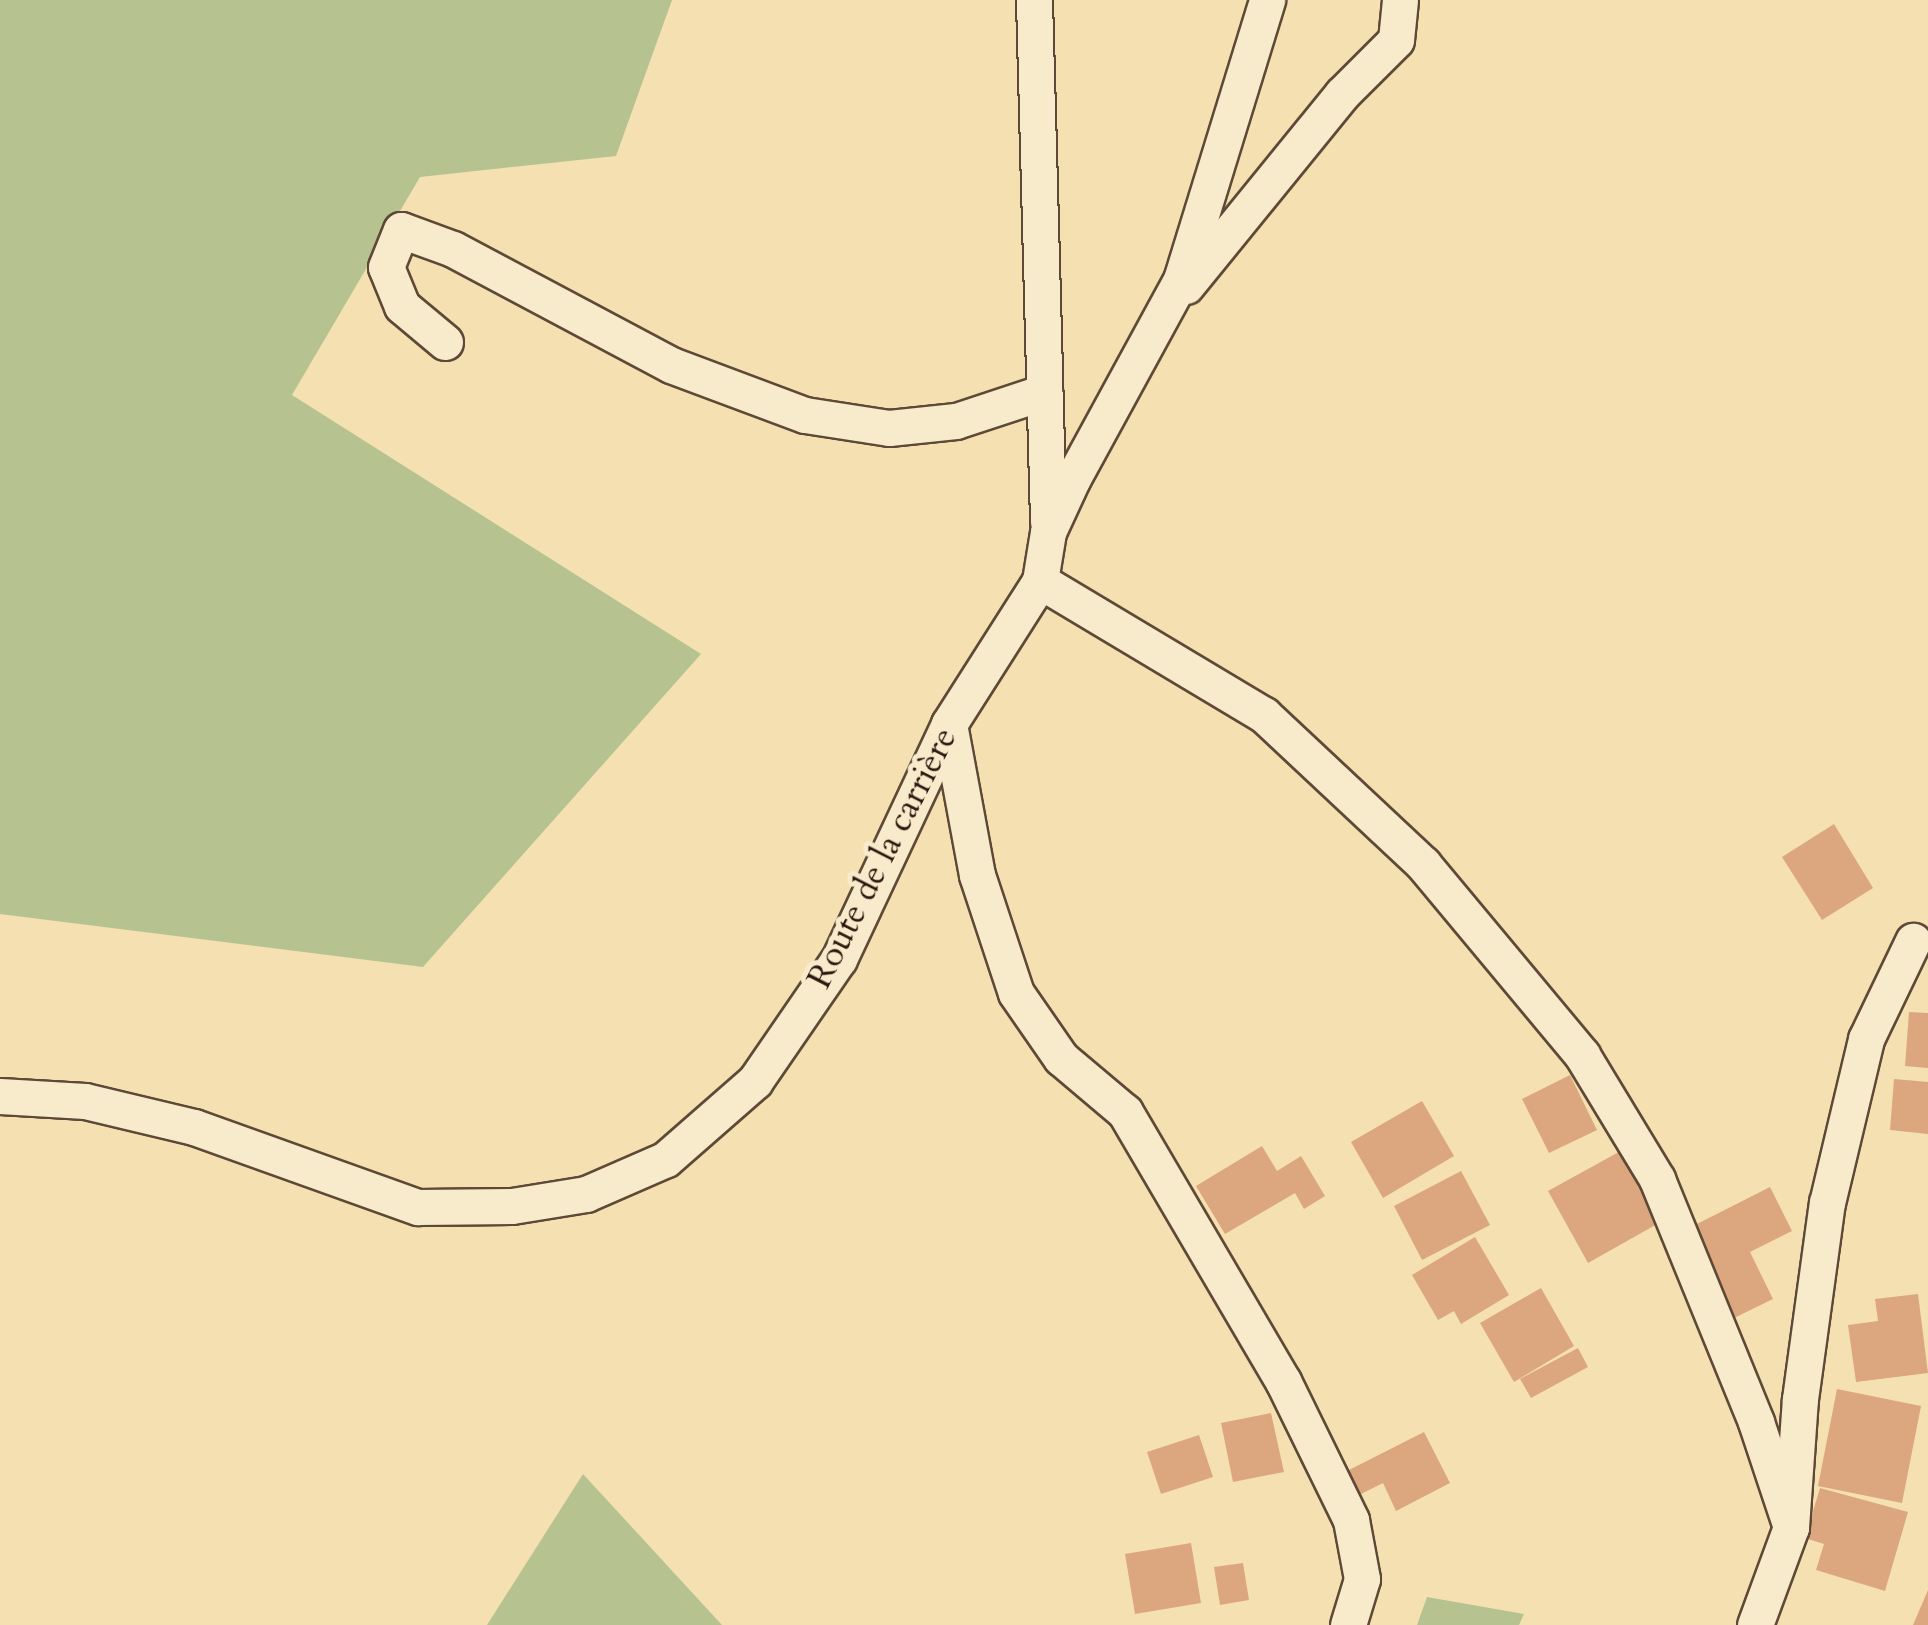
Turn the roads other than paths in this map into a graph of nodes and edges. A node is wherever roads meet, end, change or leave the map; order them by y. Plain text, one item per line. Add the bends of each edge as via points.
1 (1034, 0) edge
2 (1266, 0) edge
3 (1400, 0) edge
4 (1160, 320) junction
5 (445, 342) dead end
6 (1044, 392) junction
7 (1048, 532) junction
8 (1040, 581) junction
9 (949, 724) junction
10 (1913, 941) dead end
11 (0, 1096) edge
12 (1791, 1527) junction
13 (1348, 1625) edge
14 (1755, 1625) edge

1 - 6 street
2 - 4 street, Route de la carrière via 1181,280
3 - 4 street via 1396,40 1342,94
4 - 7 street, Route de la carrière
5 - 6 street via 402,306 386,268 401,230 452,249 670,365 805,415 889,428 956,421
6 - 7 street
7 - 8 street, Route de la carrière
8 - 9 street, Route de la carrière
8 - 12 street via 1264,715 1423,864 1582,1055 1657,1179 1756,1422
9 - 11 street, Route de la carrière via 839,959 755,1081 666,1160 586,1194 512,1206 418,1207 194,1126 85,1101
9 - 13 street via 977,875 1016,993 1061,1058 1125,1112 1145,1141 1283,1381 1351,1520 1362,1579
10 - 12 street via 1866,1039 1827,1202 1800,1399
12 - 14 street

